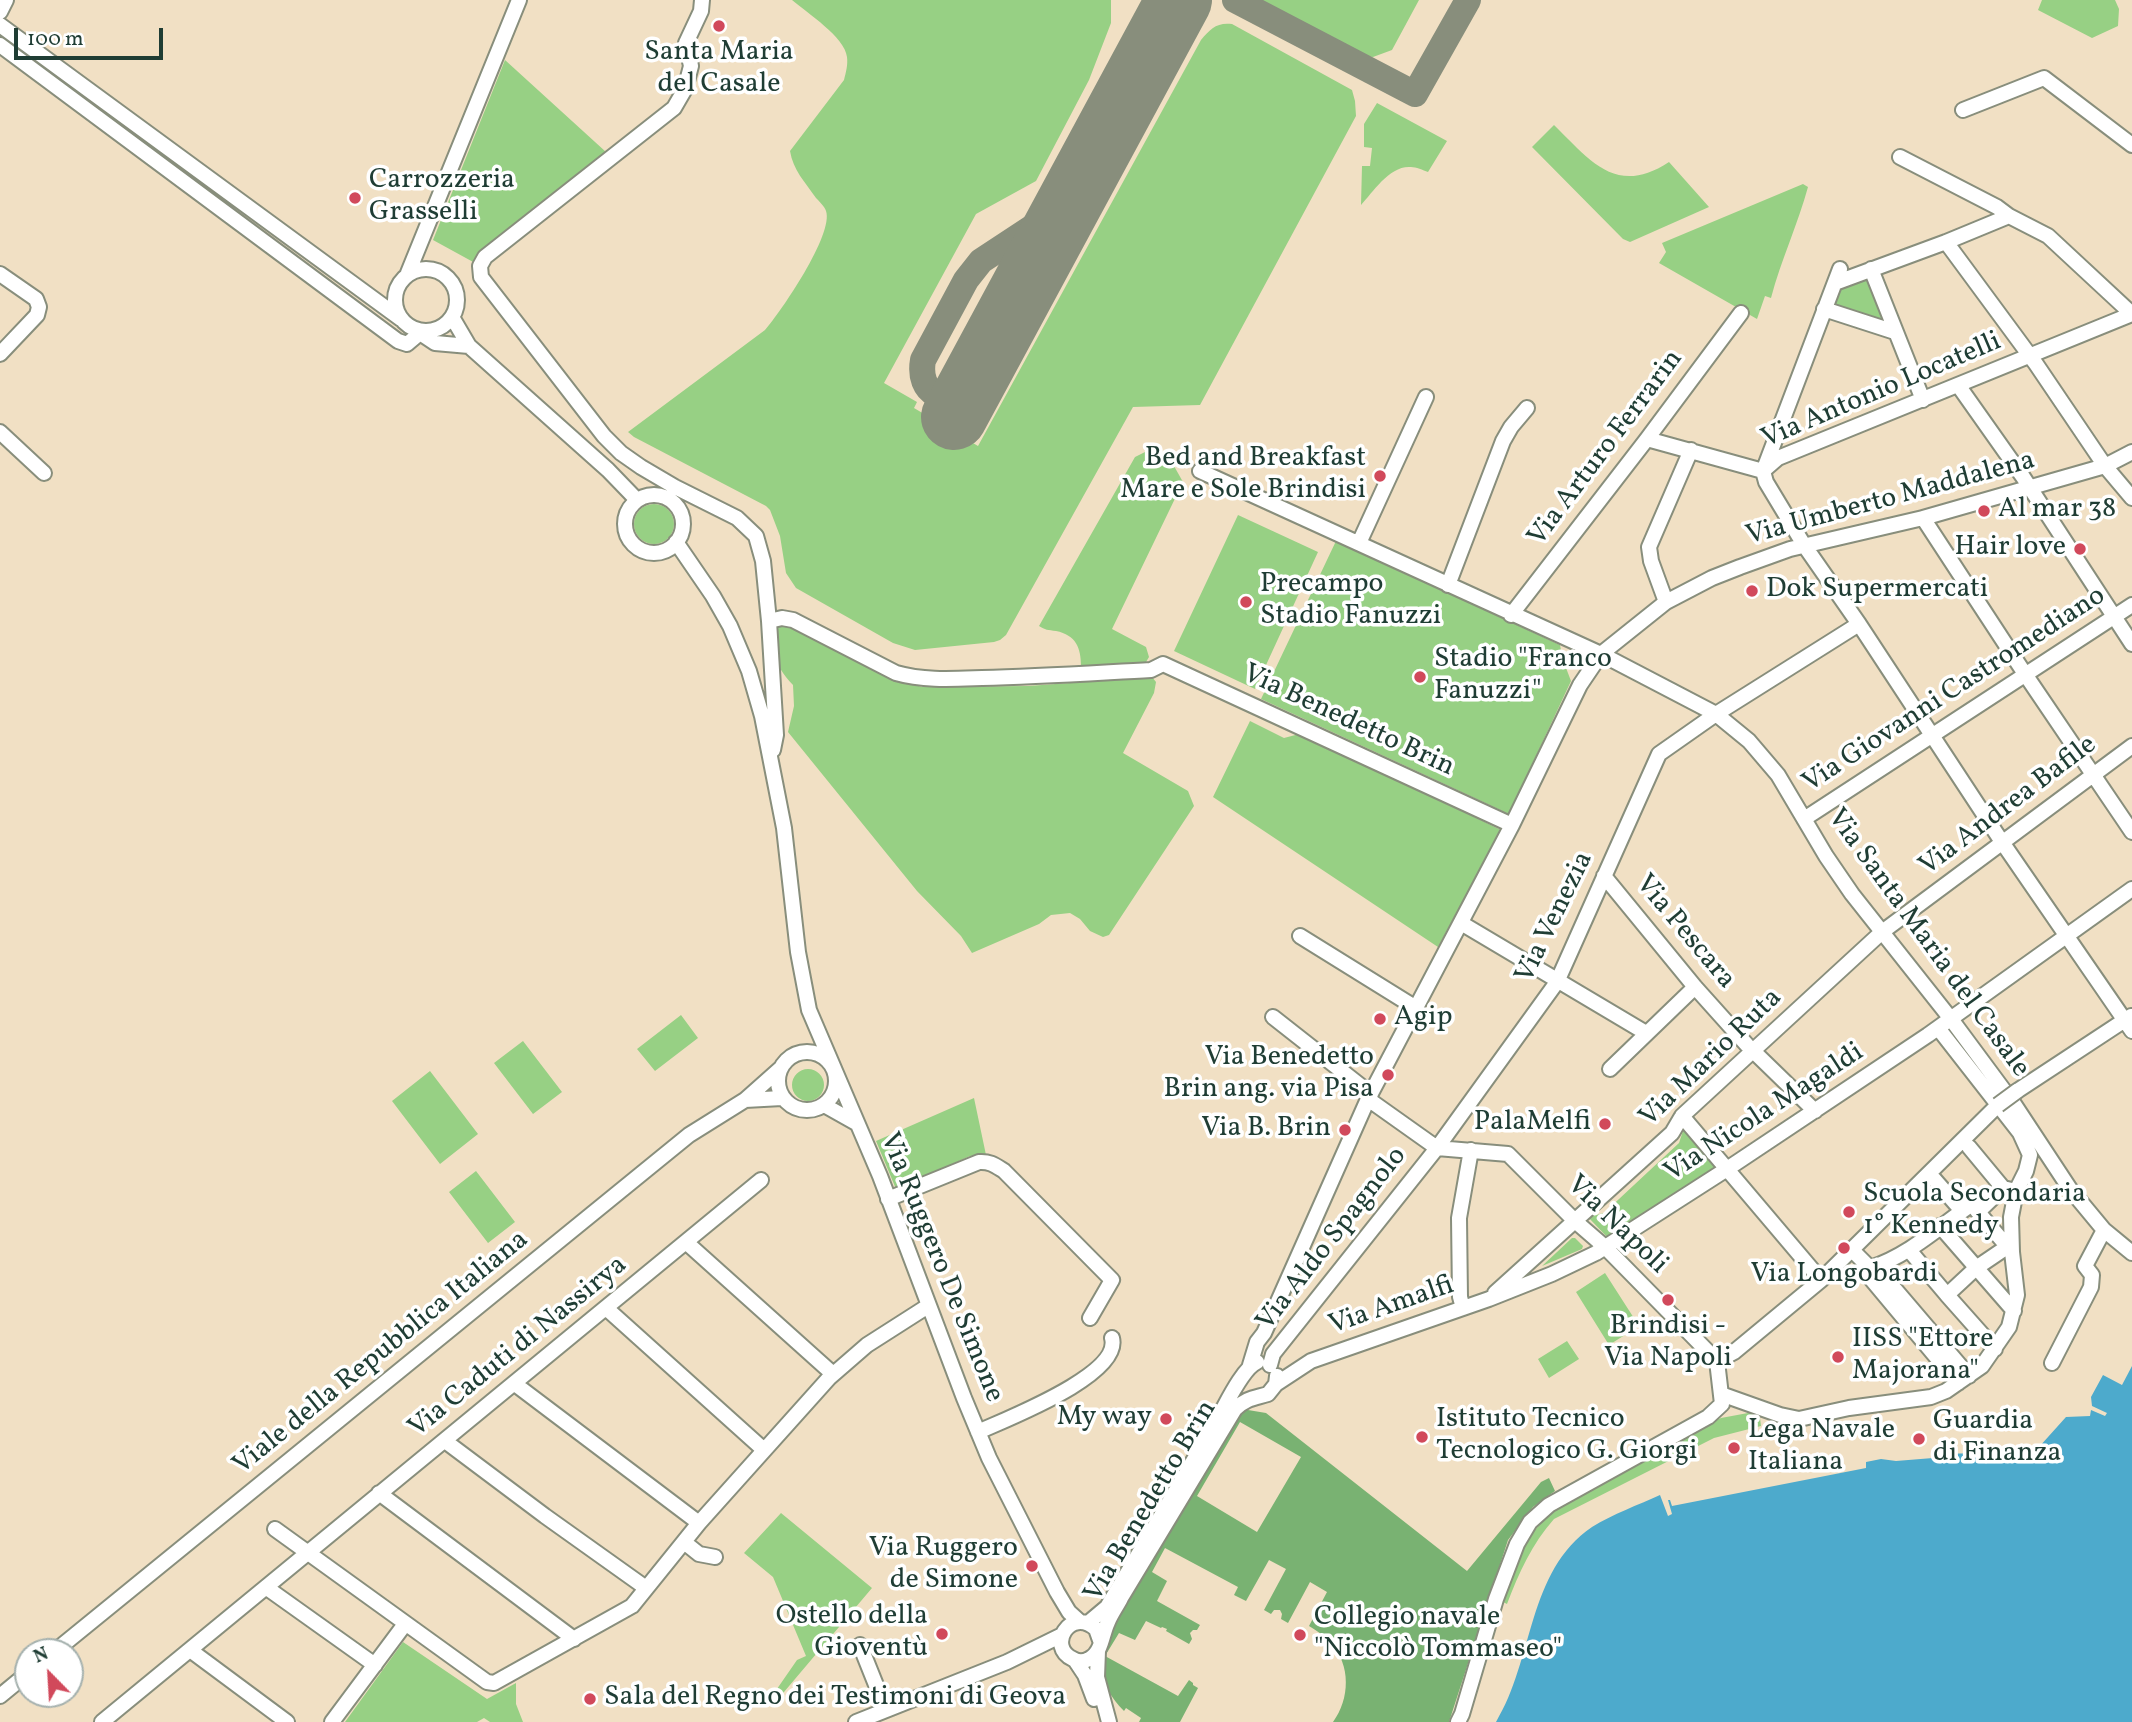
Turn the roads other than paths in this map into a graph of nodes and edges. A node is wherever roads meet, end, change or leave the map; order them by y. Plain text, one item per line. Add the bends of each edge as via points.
1 (6, 0) edge
2 (519, 0) edge
3 (702, 0) edge
4 (0, 23) edge
5 (0, 45) edge
6 (1963, 110) dead end
7 (2132, 145) edge
8 (1900, 157) dead end
9 (2009, 216) junction
10 (428, 224) junction
11 (1946, 242) junction
12 (432, 269) junction
13 (1871, 270) junction
14 (0, 274) edge
15 (408, 274) junction
16 (396, 291) junction
17 (373, 298) junction
18 (1824, 309) junction
19 (1741, 313) dead end
20 (2132, 314) edge
21 (452, 317) junction
22 (411, 327) junction
23 (1895, 332) junction
24 (469, 346) junction
25 (0, 354) edge
26 (2030, 356) junction
27 (1958, 385) junction
28 (1426, 397) dead end
29 (1923, 400) junction
30 (1527, 408) dead end
31 (0, 432) edge
32 (1647, 439) junction
33 (1691, 450) junction
34 (2132, 452) edge
35 (2105, 466) junction
36 (1200, 471) dead end
37 (1763, 471) junction
38 (44, 473) dead end
39 (2030, 487) junction
40 (2132, 498) edge
41 (638, 500) junction
42 (1923, 518) junction
43 (676, 542) junction
44 (1359, 543) junction
45 (1804, 545) junction
46 (1448, 585) junction
47 (1666, 602) junction
48 (2132, 605) edge
49 (1511, 615) junction
50 (2113, 617) junction
51 (769, 621) junction
52 (1859, 624) junction
53 (2132, 644) edge
54 (1601, 654) junction
55 (2025, 674) junction
56 (1716, 714) junction
57 (1932, 734) junction
58 (2132, 746) edge
59 (772, 758) junction
60 (2092, 775) junction
61 (1804, 819) junction
62 (1512, 825) junction
63 (2132, 832) edge
64 (2002, 842) junction
65 (1604, 876) junction
66 (2132, 889) edge
67 (1461, 922) junction
68 (1882, 932) junction
69 (1300, 936) dead end
70 (2066, 936) junction
71 (1558, 982) junction
72 (1695, 987) junction
73 (1416, 1008) junction
74 (1273, 1017) dead end
75 (1951, 1019) junction
76 (2129, 1022) edge
77 (814, 1024) junction
78 (1938, 1028) junction
79 (1646, 1034) junction
80 (1754, 1049) junction
81 (802, 1052) junction
82 (780, 1068) junction
83 (833, 1068) junction
84 (1610, 1069) dead end
85 (1370, 1096) junction
86 (782, 1098) junction
87 (745, 1100) junction
88 (824, 1105) junction
89 (1998, 1105) junction
90 (1815, 1111) junction
91 (1682, 1116) junction
92 (856, 1123) junction
93 (1969, 1147) dead end
94 (1437, 1148) junction
95 (1471, 1150) junction
96 (1727, 1170) junction
97 (761, 1180) dead end
98 (1934, 1180) dead end
99 (2010, 1190) junction
100 (888, 1199) junction
101 (1962, 1211) junction
102 (1978, 1212) junction
103 (1575, 1221) junction
104 (1940, 1226) junction
105 (2105, 1230) junction
106 (687, 1243) junction
107 (1605, 1247) junction
108 (1851, 1249) junction
109 (2009, 1249) junction
110 (1909, 1251) junction
111 (2132, 1253) edge
112 (1870, 1268) junction
113 (1976, 1268) junction
114 (1821, 1280) junction
115 (1947, 1294) junction
116 (1489, 1299) junction
117 (928, 1306) junction
118 (606, 1308) junction
119 (1463, 1308) junction
120 (2014, 1311) junction
121 (1090, 1318) dead end
122 (1123, 1326) dead end
123 (1264, 1333) junction
124 (1279, 1348) junction
125 (1996, 1349) junction
126 (1311, 1361) junction
127 (1717, 1361) junction
128 (1290, 1363) junction
129 (2052, 1363) dead end
130 (1268, 1364) junction
131 (1247, 1372) junction
132 (833, 1374) junction
133 (1964, 1380) junction
134 (515, 1384) junction
135 (1276, 1384) junction
136 (1721, 1394) junction
137 (1256, 1395) junction
138 (978, 1432) junction
139 (445, 1441) junction
140 (764, 1450) junction
141 (379, 1493) junction
142 (699, 1523) junction
143 (275, 1529) dead end
144 (684, 1542) junction
145 (309, 1553) junction
146 (715, 1557) dead end
147 (267, 1588) junction
148 (646, 1588) junction
149 (1057, 1591) junction
150 (1084, 1622) junction
151 (405, 1624) junction
152 (1064, 1632) junction
153 (71, 1638) edge
154 (574, 1639) junction
155 (860, 1645) dead end
156 (1099, 1647) junction
157 (190, 1650) junction
158 (1072, 1659) junction
159 (1007, 1662) junction
160 (375, 1665) junction
161 (14, 1684) edge
162 (0, 1696) edge
163 (886, 1710) junction
164 (108, 1720) edge
165 (287, 1722) edge
166 (332, 1722) edge
167 (856, 1722) edge
168 (1100, 1722) edge
169 (1109, 1722) edge
170 (1458, 1722) edge

1 - 4 street
2 - 10 street
3 - 51 street via 686,43 691,66 674,108 485,257 481,277 621,453 675,487 737,517 756,536
4 - 17 street
5 - 22 street via 398,341 407,344
6 - 7 street via 2044,78
8 - 9 street
9 - 11 street
9 - 20 street via 2048,236
10 - 12 street
10 - 15 street
11 - 13 street
11 - 26 street
12 - 15 street
12 - 21 street via 447,277 457,294
13 - 18 street via 1837,276
13 - 23 street
14 - 25 street via 36,299 39,307 37,315
15 - 16 street
16 - 17 street
16 - 22 street via 396,310
17 - 22 street
18 - 23 street
18 - 37 street
19 - 32 street, Via Arturo Ferrarin
20 - 26 street, Via Antonio Locatelli
21 - 22 street via 428,331
21 - 24 street
22 - 24 street via 435,343
23 - 29 street
24 - 41 street
26 - 27 street, Via Antonio Locatelli
26 - 35 street
27 - 29 street, Via Antonio Locatelli
27 - 39 street
28 - 44 street
29 - 37 street, Via Antonio Locatelli via 1778,458
30 - 46 street via 1503,441
31 - 38 street
32 - 33 street, Via Antonio Locatelli
32 - 49 street, Via Arturo Ferrarin
33 - 37 street, Via Antonio Locatelli
33 - 47 street via 1649,547
34 - 35 street, Via Umberto Maddalena
35 - 39 street, Via Umberto Maddalena
35 - 40 street
36 - 44 street, Via Santa Maria del Casale
37 - 45 street
39 - 42 street, Via Umberto Maddalena
39 - 50 street
41 - 43 street via 659,495 675,503 683,520
41 - 43 street via 624,519 632,545 658,553
42 - 45 street, Via Umberto Maddalena
42 - 55 street
43 - 59 street via 730,626 749,671
44 - 46 street, Via Santa Maria del Casale
45 - 47 street, Via Umberto Maddalena via 1712,578
45 - 52 street
46 - 49 street, Via Santa Maria del Casale
47 - 54 street, Via Benedetto Brin
48 - 50 street, Via Giovanni Castromediano
49 - 54 street, Via Santa Maria del Casale
50 - 53 street
50 - 55 street, Via Giovanni Castromediano
51 - 59 street via 776,735
51 - 62 street, Via Benedetto Brin via 793,620 909,677 1015,677 1151,670 1163,664
52 - 56 street, Via Venezia
52 - 57 street
54 - 56 street, Via Santa Maria del Casale
54 - 62 street, Via Benedetto Brin via 1580,685
55 - 57 street, Via Giovanni Castromediano
55 - 60 street
56 - 61 street, Via Santa Maria del Casale via 1765,757
56 - 65 street, Via Venezia via 1659,754
57 - 61 street, Via Giovanni Castromediano
57 - 64 street
58 - 60 street, Via Andrea Bafile
59 - 77 street, Via Ruggero De Simone via 798,952
60 - 63 street
60 - 64 street, Via Andrea Bafile
61 - 68 street, Via Santa Maria del Casale via 1832,866
62 - 67 street, Via Benedetto Brin
64 - 68 street, Via Andrea Bafile
64 - 70 street
65 - 71 street, Via Venezia
65 - 72 street, Via Pescara
66 - 70 street, Via Nicola Magaldi
67 - 71 street
67 - 73 street, Via Benedetto Brin
68 - 75 street, Via Santa Maria del Casale
68 - 80 street, Via Mario Ruta
69 - 73 street
70 - 75 street, Via Nicola Magaldi
70 - 76 street
71 - 79 street
71 - 94 street, Via Venezia
72 - 79 street
72 - 80 street, Via Pescara
73 - 85 street, Via Benedetto Brin
74 - 85 street
75 - 78 street, Via Nicola Magaldi
75 - 105 street, Via Santa Maria del Casale via 2070,1189
76 - 89 street, bridge
77 - 81 street
77 - 83 street, Via Ruggero De Simone
78 - 89 street
78 - 90 street, Via Nicola Magaldi
79 - 84 street
80 - 90 street, Via Pescara
80 - 91 street, Via Mario Ruta
81 - 82 street
81 - 83 street via 820,1055
82 - 86 street
82 - 87 street, Viale della Repubblica Italiana
83 - 88 street via 836,1086
83 - 92 street, Via Ruggero De Simone
85 - 94 street
85 - 123 street, Via Benedetto Brin
86 - 87 street, Viale della Repubblica Italiana
86 - 88 street via 802,1111
87 - 153 street, Viale della Repubblica Italiana via 689,1135
88 - 92 street, Via Ruggero De Simone
89 - 99 street via 2030,1155 2026,1171
89 - 108 street
90 - 96 street, Via Nicola Magaldi
91 - 96 street
91 - 103 street, Via Mario Ruta via 1672,1133
92 - 100 street, Via Ruggero De Simone
93 - 99 street
94 - 95 street, Via Napoli
94 - 124 street, Via Aldo Spagnolo
95 - 103 street, Via Napoli via 1508,1154
95 - 119 street via 1459,1218
96 - 107 street, Via Nicola Magaldi
96 - 114 street
97 - 106 street, Via Caduti di Nassirya
98 - 101 street
99 - 102 street
99 - 109 street
100 - 117 street, Via Ruggero De Simone
100 - 121 street via 979,1162 993,1164 1112,1280
101 - 102 street via 1972,1204
101 - 104 street
102 - 109 street
103 - 107 street, Via Napoli
103 - 116 street, Via Amalfi
104 - 110 street
104 - 113 street
105 - 111 street, Via Santa Maria del Casale
105 - 129 street via 2085,1266 2092,1275 2091,1287
106 - 118 street, Via Caduti di Nassirya
106 - 132 street
107 - 116 street, Via Amalfi
107 - 127 street, Via Napoli
108 - 112 street
108 - 114 street
109 - 113 street
109 - 120 street via 2017,1295
110 - 112 street
110 - 115 street
112 - 133 street via 1882,1274
113 - 115 street
113 - 120 street
114 - 127 street
115 - 125 street via 1981,1322
116 - 119 street, Via Amalfi
117 - 132 street via 867,1345
117 - 138 street, Via Ruggero De Simone
118 - 134 street, Via Caduti di Nassirya
118 - 140 street
119 - 126 street, Via Amalfi
120 - 125 street
122 - 138 street, Via Ruggero De Simone via 1098,1354 1094,1371 1069,1389
123 - 130 street, Via Benedetto Brin via 1261,1346
123 - 131 street, Via Benedetto Brin
124 - 128 street
124 - 130 street, Via Aldo Spagnolo
125 - 133 street
126 - 128 street, Via Amalfi
126 - 135 street, Via Amalfi
127 - 136 street
128 - 130 street, Via Amalfi
130 - 131 street via 1258,1362
130 - 135 street, Via Benedetto Brin via 1277,1374
131 - 137 street, Via Benedetto Brin via 1245,1387
131 - 150 street, Via Benedetto Brin via 1107,1607
132 - 140 street
133 - 136 street via 1931,1397 1799,1419
134 - 139 street, Via Caduti di Nassirya
134 - 142 street
135 - 137 street, Via Benedetto Brin via 1268,1394
136 - 170 street via 1722,1404 1708,1417 1549,1505 1530,1522 1496,1599
137 - 156 street, Via Benedetto Brin via 1235,1409 1121,1598
138 - 149 street, Via Ruggero De Simone
139 - 141 street, Via Caduti di Nassirya
139 - 148 street
140 - 142 street
141 - 145 street, Via Caduti di Nassirya
141 - 154 street
142 - 144 street
143 - 145 street
144 - 146 street via 699,1554
144 - 148 street
145 - 147 street, Via Caduti di Nassirya
145 - 151 street
147 - 157 street, Via Caduti di Nassirya
147 - 160 street
148 - 154 street via 632,1606
149 - 150 street, Via Ruggero De Simone via 1069,1612
149 - 152 street, Via Ruggero De Simone
150 - 152 street via 1072,1624
150 - 156 street via 1099,1633
151 - 154 street via 494,1683
151 - 160 street
152 - 158 street via 1062,1647
152 - 159 street
155 - 163 street
156 - 158 street via 1090,1659
156 - 169 street via 1097,1677
157 - 164 street, Via Caduti di Nassirya
157 - 165 street
158 - 159 street via 1054,1652
158 - 168 street via 1085,1675
159 - 163 street
160 - 166 street
161 - 162 street
163 - 167 street

